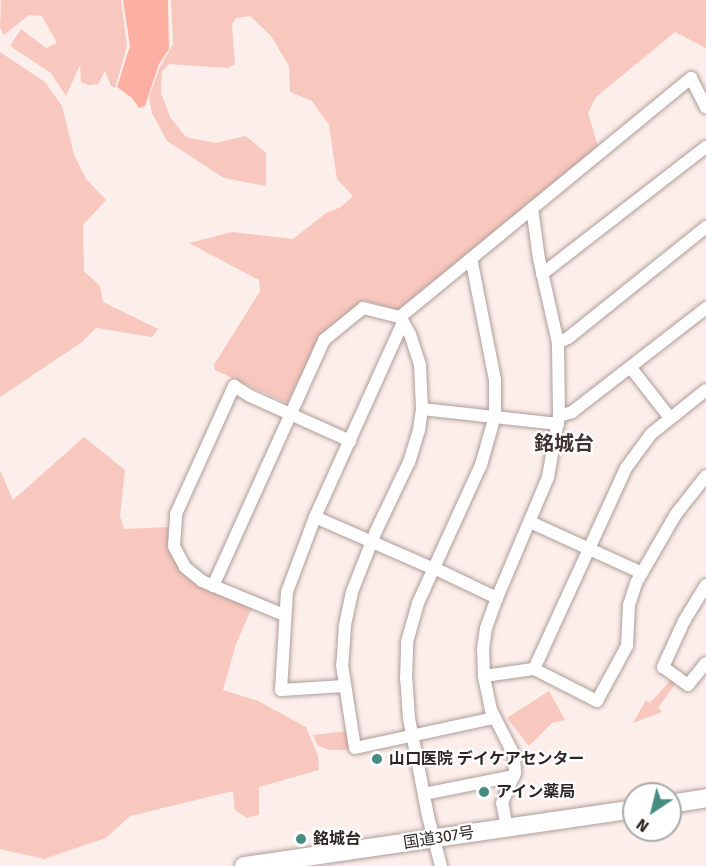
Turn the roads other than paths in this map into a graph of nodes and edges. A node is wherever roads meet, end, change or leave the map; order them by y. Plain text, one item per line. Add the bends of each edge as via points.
1 (706, 107) edge
2 (706, 147) edge
3 (532, 208) junction
4 (706, 227) edge
5 (471, 258) junction
6 (542, 274) junction
7 (706, 309) edge
8 (402, 319) junction
9 (558, 343) junction
10 (631, 368) junction
11 (706, 390) edge
12 (423, 409) junction
13 (291, 415) junction
14 (495, 416) junction
15 (670, 418) junction
16 (558, 420) junction
17 (350, 441) junction
18 (706, 476) edge
19 (315, 516) junction
20 (530, 522) junction
21 (372, 541) junction
22 (588, 548) junction
23 (434, 568) junction
24 (642, 573) junction
25 (706, 585) edge
26 (213, 586) junction
27 (497, 598) junction
28 (284, 615) junction
29 (705, 667) edge
30 (534, 669) junction
31 (484, 676) junction
32 (344, 686) junction
33 (494, 718) junction
34 (412, 736) junction
35 (514, 776) junction
36 (424, 794) junction
37 (706, 798) edge
38 (682, 802) edge
39 (622, 811) edge
40 (507, 828) junction
41 (434, 840) junction
42 (244, 866) edge
43 (441, 866) edge

1 - 3 street via 691,78
2 - 6 street
3 - 5 street
3 - 6 street
4 - 9 street
5 - 8 street
5 - 14 street via 495,380
6 - 9 street
7 - 10 street
8 - 12 street via 420,365
8 - 13 street via 363,308 324,340
8 - 17 street
9 - 16 street
10 - 15 street
10 - 16 street
11 - 15 street
12 - 14 street
12 - 21 street via 409,462
13 - 17 street
13 - 26 street
13 - 26 street via 234,386 176,514 173,535 184,567
14 - 16 street
14 - 23 street via 481,465
15 - 22 street via 643,443 626,468
16 - 20 street via 548,477
17 - 19 street
18 - 24 street via 676,514
19 - 21 street
19 - 28 street via 287,592
20 - 22 street
20 - 27 street
21 - 23 street
21 - 32 street via 352,592 345,626
22 - 24 street
22 - 30 street
23 - 27 street
23 - 34 street via 418,603 407,642 407,699
24 - 30 street via 629,605 627,646 597,701
25 - 29 street via 663,667 687,685
26 - 28 street
27 - 31 street via 486,628
28 - 32 street via 281,690
30 - 31 street
31 - 33 street
32 - 34 street via 355,748
33 - 34 street
33 - 35 street via 514,755
34 - 36 street
35 - 36 street
35 - 40 street via 502,803
36 - 41 street
37 - 38 highway
39 - 40 highway, 国道307号
40 - 41 highway, 国道307号
41 - 42 highway, 国道307号
41 - 43 street

